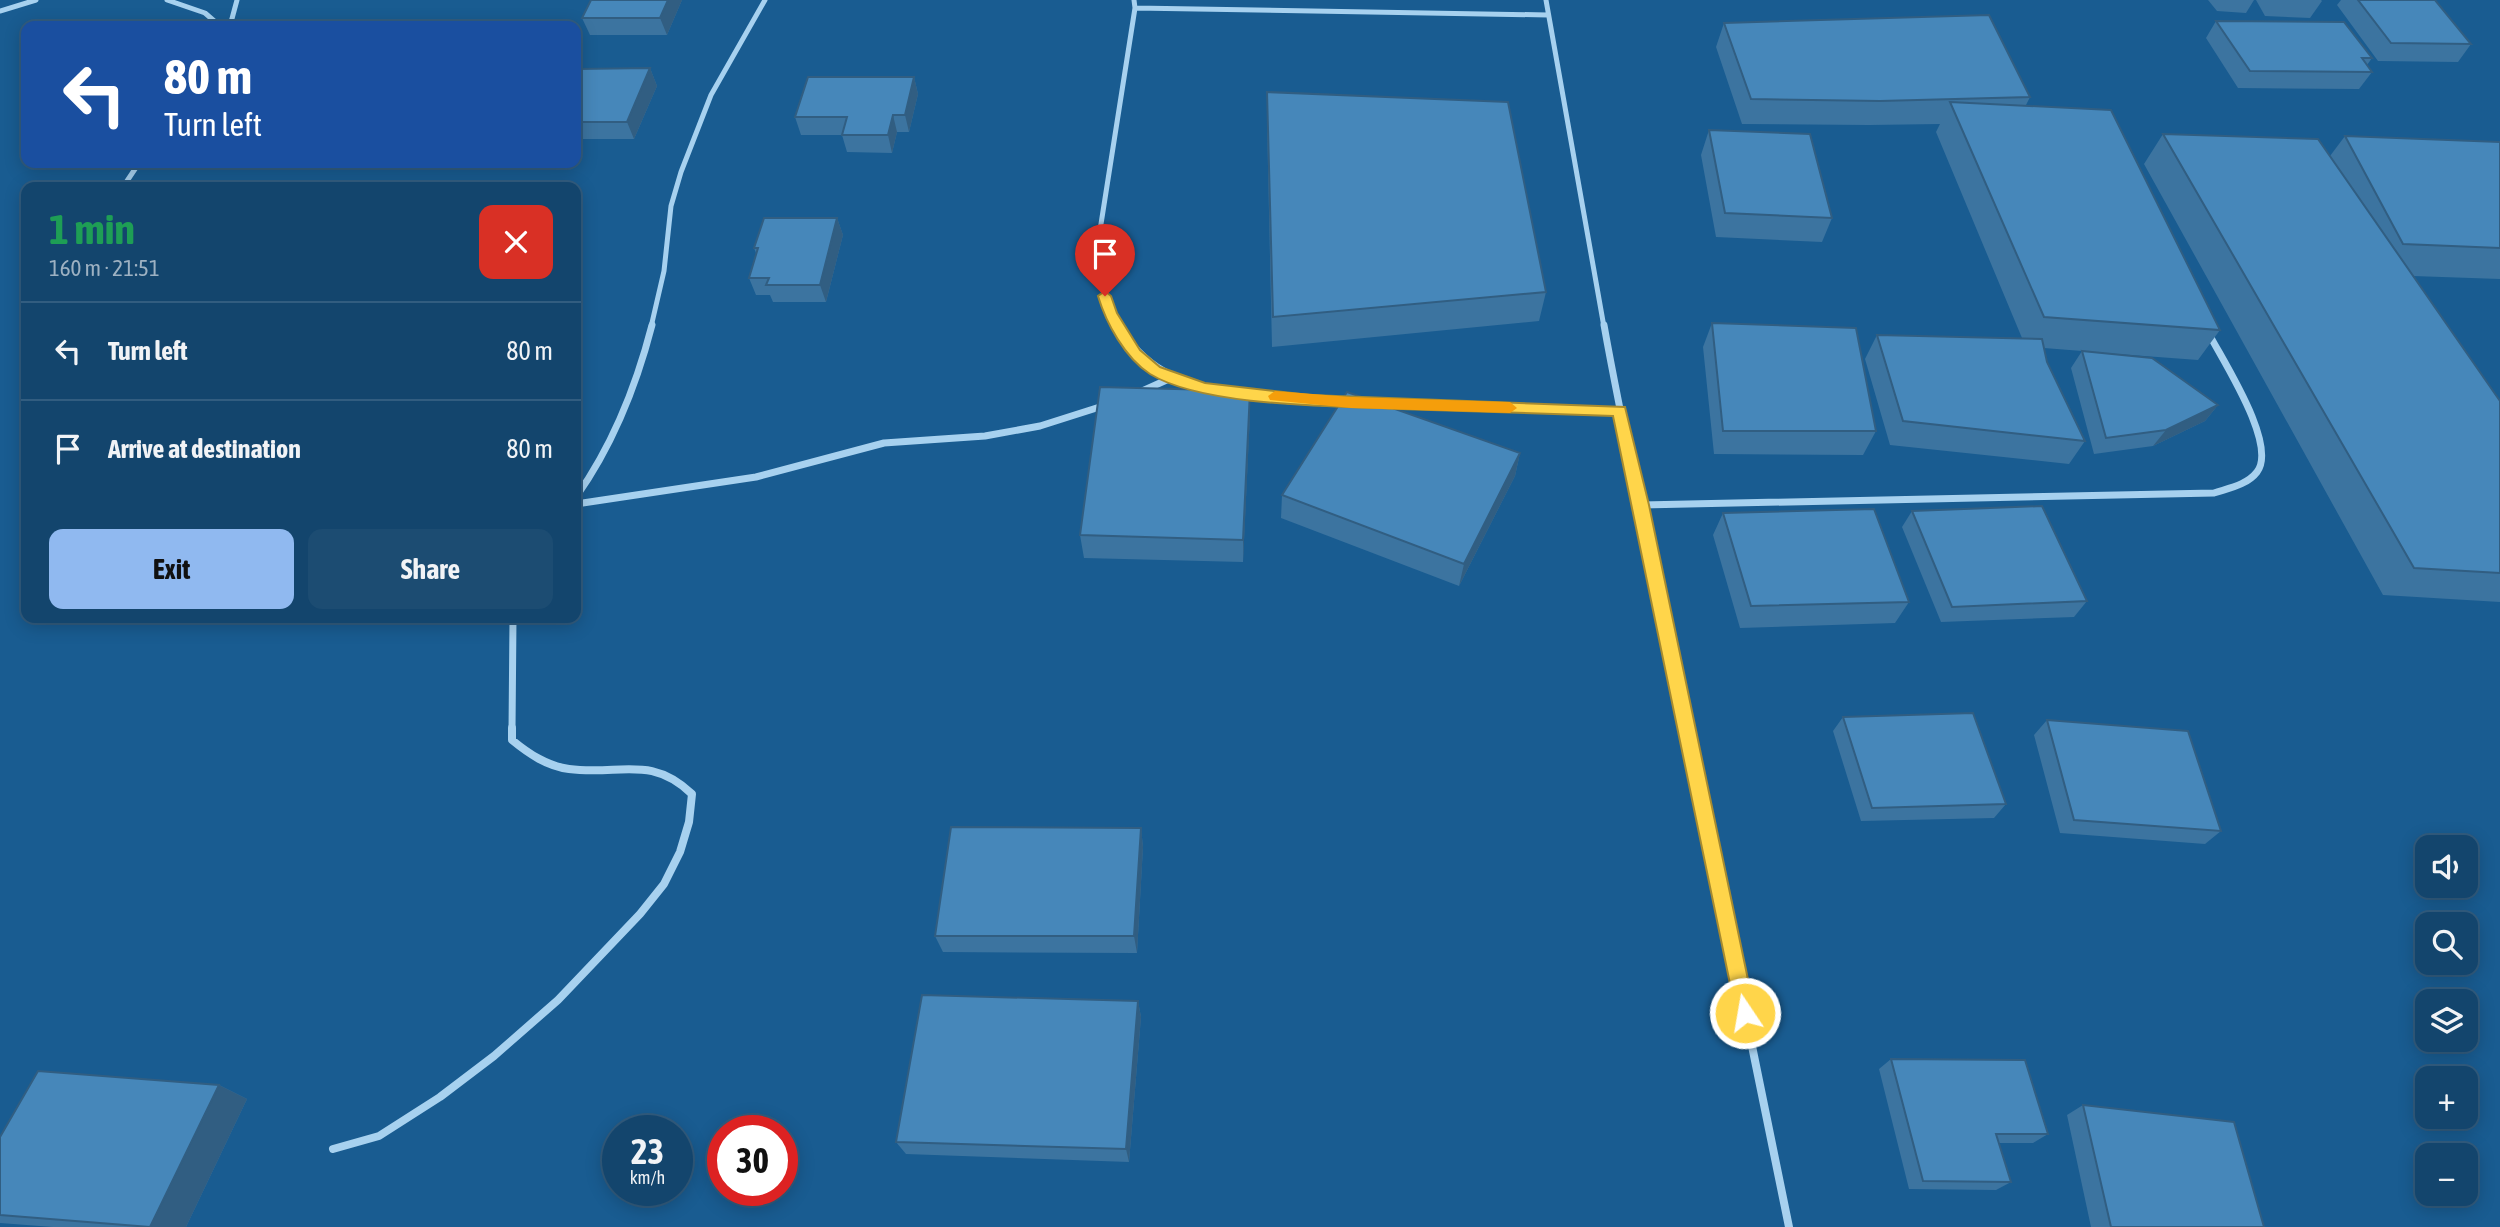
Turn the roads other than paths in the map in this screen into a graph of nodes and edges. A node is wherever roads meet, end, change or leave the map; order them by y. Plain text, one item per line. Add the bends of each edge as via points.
1 (36, 0) edge
2 (167, 0) edge
3 (237, 0) edge
4 (765, 0) edge
5 (1546, 0) edge
6 (1135, 4) edge
7 (0, 11) edge
8 (1549, 15) junction
9 (214, 21) edge
10 (231, 21) edge
11 (2204, 326) edge
12 (1171, 378) junction
13 (1136, 394) edge
14 (1351, 402) edge
15 (1111, 403) edge
16 (1364, 403) edge
17 (1619, 411) junction
18 (581, 489) edge
19 (581, 503) edge
20 (1642, 505) junction
21 (513, 623) edge
22 (333, 1149) dead end
23 (1789, 1227) edge

1 - 7 street
2 - 9 street via 205,13
3 - 10 street
4 - 18 street via 730,55 681,173 672,200 661,286 637,373 604,455
5 - 8 street
6 - 8 street
6 - 12 street via 1099,223 1099,278 1110,314 1135,354
8 - 17 street
11 - 20 street via 2261,435 2264,454 2259,469 2239,487 2214,493
12 - 13 street
12 - 14 street via 1203,388
15 - 19 street via 1040,426 985,436 884,443 756,477
16 - 17 street
17 - 20 street
20 - 23 street
21 - 22 street via 512,740 548,764 579,771 640,767 680,780 692,794 680,852 664,884 640,914 558,1000 494,1056 379,1136

